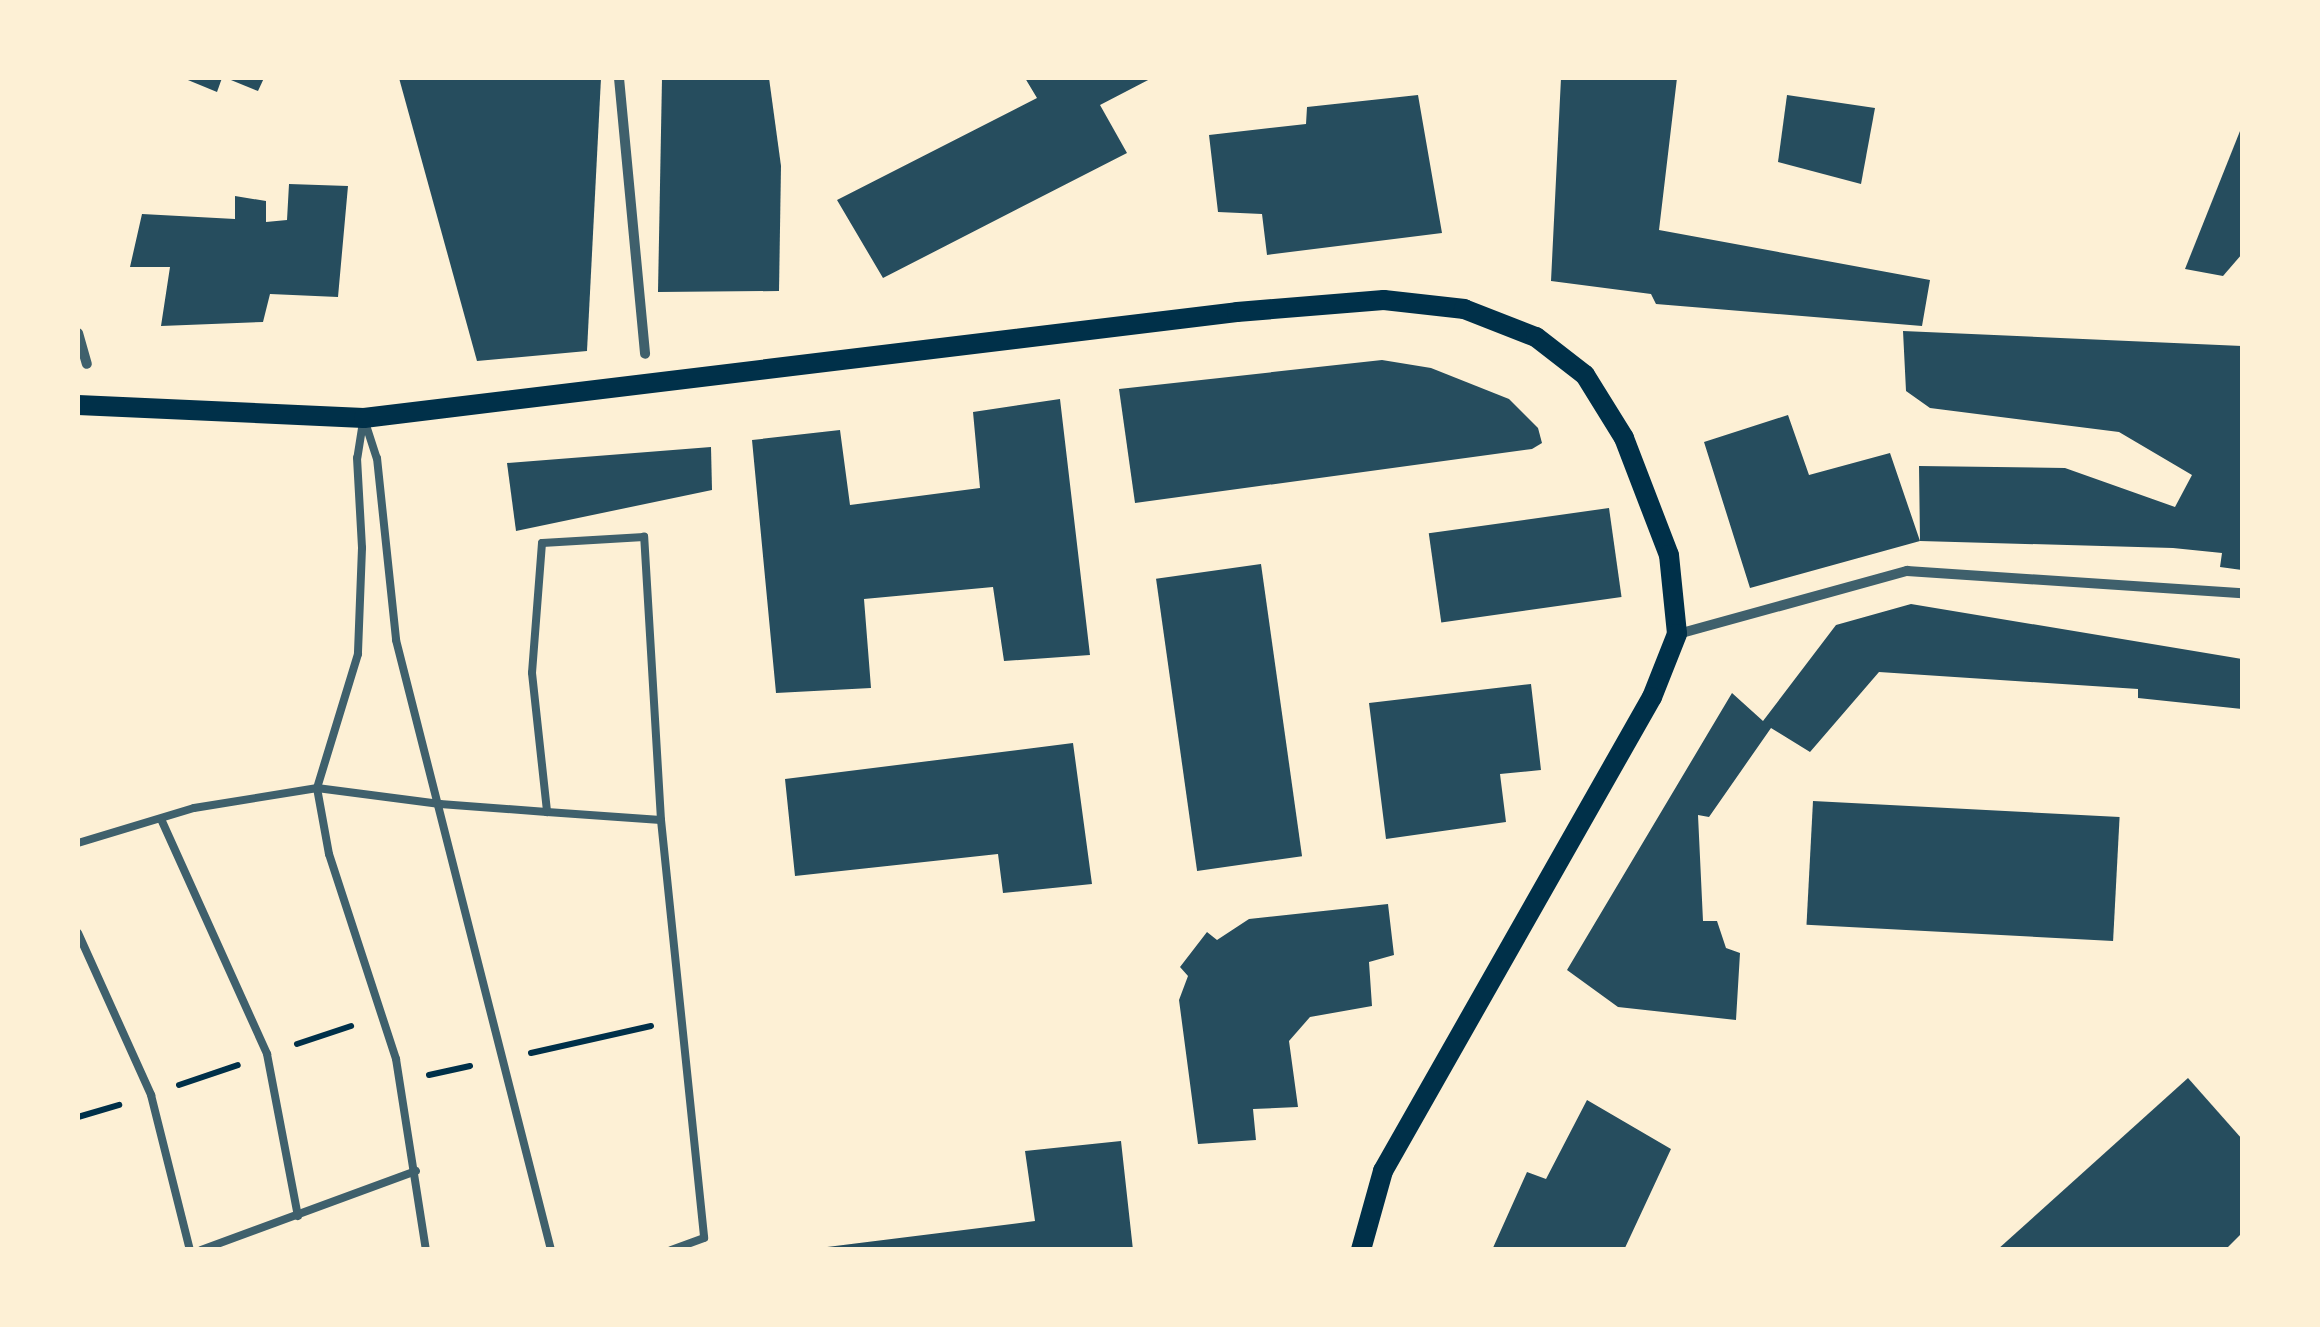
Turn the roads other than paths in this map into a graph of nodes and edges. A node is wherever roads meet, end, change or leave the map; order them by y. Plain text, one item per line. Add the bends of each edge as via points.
1 (619, 78) edge
2 (78, 333) edge
3 (645, 354) dead end
4 (87, 364) dead end
5 (78, 404) edge
6 (364, 418) junction
7 (2242, 593) edge
8 (1677, 634) junction
9 (317, 788) junction
10 (440, 804) junction
11 (547, 812) junction
12 (160, 818) junction
13 (661, 820) junction
14 (78, 843) edge
15 (78, 934) edge
16 (416, 1171) junction
17 (298, 1216) junction
18 (190, 1250) edge
19 (201, 1250) edge
20 (426, 1250) edge
21 (551, 1250) edge
22 (671, 1250) edge
23 (1361, 1250) edge

1 - 3 street
2 - 4 street
5 - 6 main road
6 - 8 main road via 1310,304 1384,300 1464,309 1536,338 1584,375 1652,500 1668,555
6 - 9 lane via 357,458 358,654
6 - 10 lane via 376,458 396,640
7 - 8 street via 1907,571
8 - 23 main road via 1652,698 1383,1171
9 - 10 lane
9 - 12 lane
9 - 16 lane via 329,854 400,1080
10 - 11 lane
10 - 21 lane
11 - 13 lane
11 - 13 lane via 532,674 542,543 644,537
12 - 14 lane
12 - 17 lane via 267,1054
13 - 22 lane via 704,1238
15 - 18 lane via 151,1095
16 - 17 lane
16 - 20 lane
17 - 19 lane

